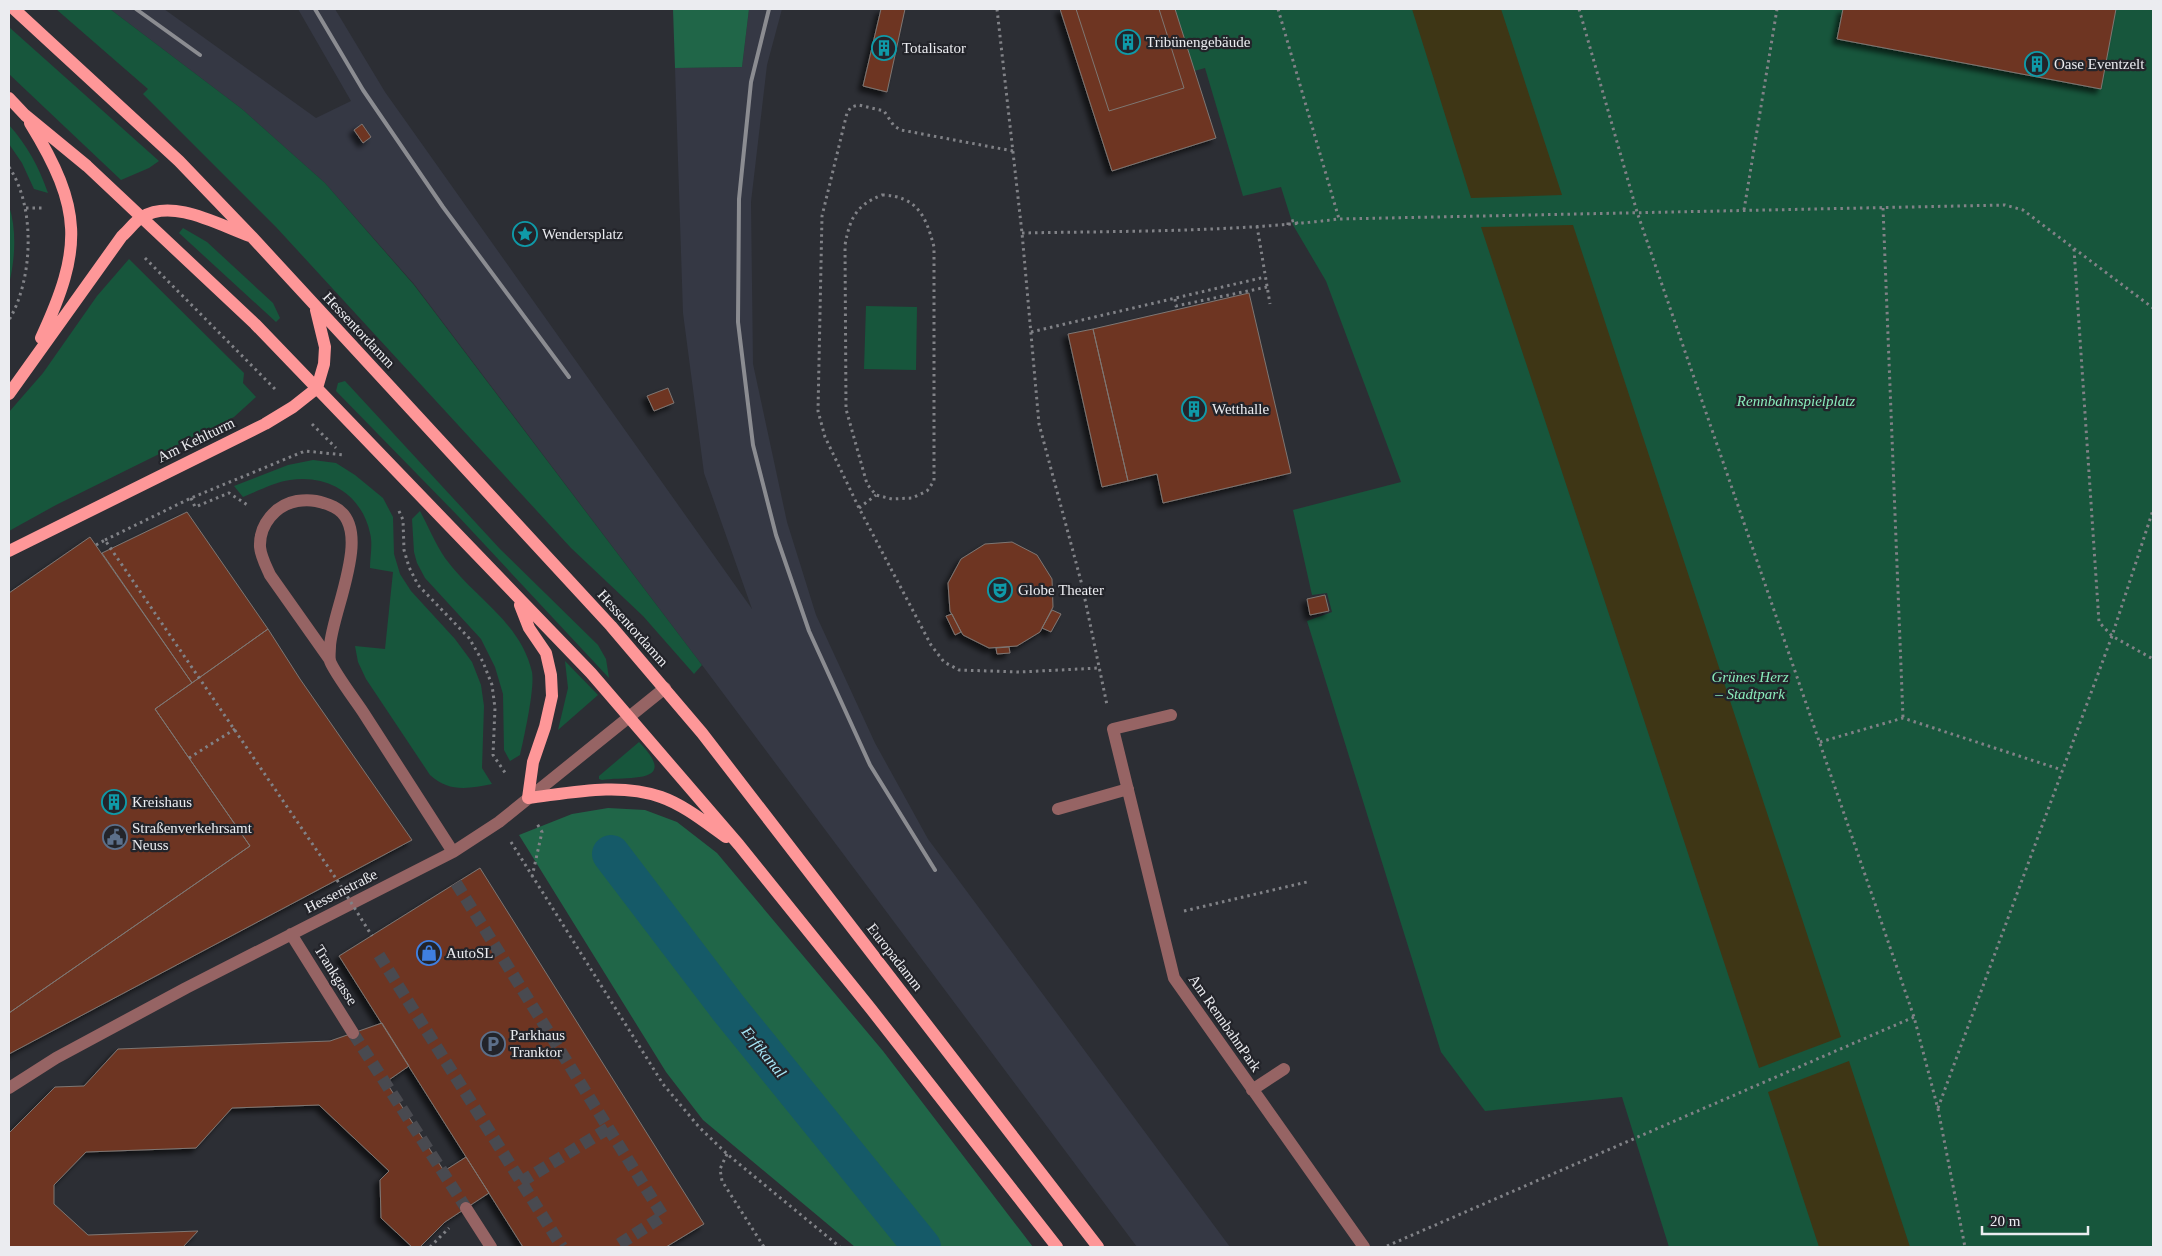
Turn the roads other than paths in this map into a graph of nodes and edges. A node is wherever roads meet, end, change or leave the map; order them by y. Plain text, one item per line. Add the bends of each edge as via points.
1 (14, 9) edge
2 (9, 98) edge
3 (25, 115) junction
4 (142, 217) junction
5 (252, 237) junction
6 (315, 306) junction
7 (28, 367) junction
8 (317, 388) junction
9 (9, 394) edge
10 (9, 551) edge
11 (518, 599) junction
12 (330, 660) junction
13 (665, 688) junction
14 (1170, 715) dead end
15 (630, 717) junction
16 (1128, 789) junction
17 (528, 798) junction
18 (1058, 809) dead end
19 (739, 845) junction
20 (453, 852) junction
21 (291, 934) junction
22 (353, 1032) tunnel mouth
23 (1284, 1069) dead end
24 (9, 1088) edge
25 (1252, 1090) junction
26 (466, 1208) tunnel mouth
27 (491, 1247) edge
28 (1057, 1247) edge
29 (1098, 1247) edge
30 (1364, 1247) edge

1 - 5 main road, Hessentordamm via 172,154
2 - 3 main road
3 - 4 main road
3 - 7 main road via 60,176 70,208 72,238 68,268 58,300
4 - 5 main road via 162,209 182,210
4 - 7 main road via 122,236
4 - 8 main road
5 - 6 main road, Hessentordamm
6 - 8 main road via 326,347
6 - 13 main road, Hessentordamm
7 - 9 main road
8 - 10 main road, Am Kehlturm via 264,424
8 - 11 main road
11 - 15 main road
11 - 17 main road via 529,628 546,653 551,675 552,696 532,762
12 - 12 street via 334,621 352,549 352,534 347,519 330,505 322,501 290,502 276,510 262,531 263,561
12 - 20 street
13 - 15 street, Hessenstraße
13 - 29 main road, Europadamm
14 - 16 street, Am RennbahnPark via 1113,729
15 - 17 street, Hessenstraße
15 - 19 main road
16 - 18 street
16 - 25 street, Am RennbahnPark via 1174,978
17 - 19 main road via 638,790 679,806
17 - 20 street, Hessenstraße via 499,822
19 - 28 main road
20 - 21 street, Hessenstraße
21 - 22 street, Trankgasse
21 - 24 street, Hessenstraße via 56,1058
23 - 25 street
25 - 30 street, Am RennbahnPark
26 - 27 street

